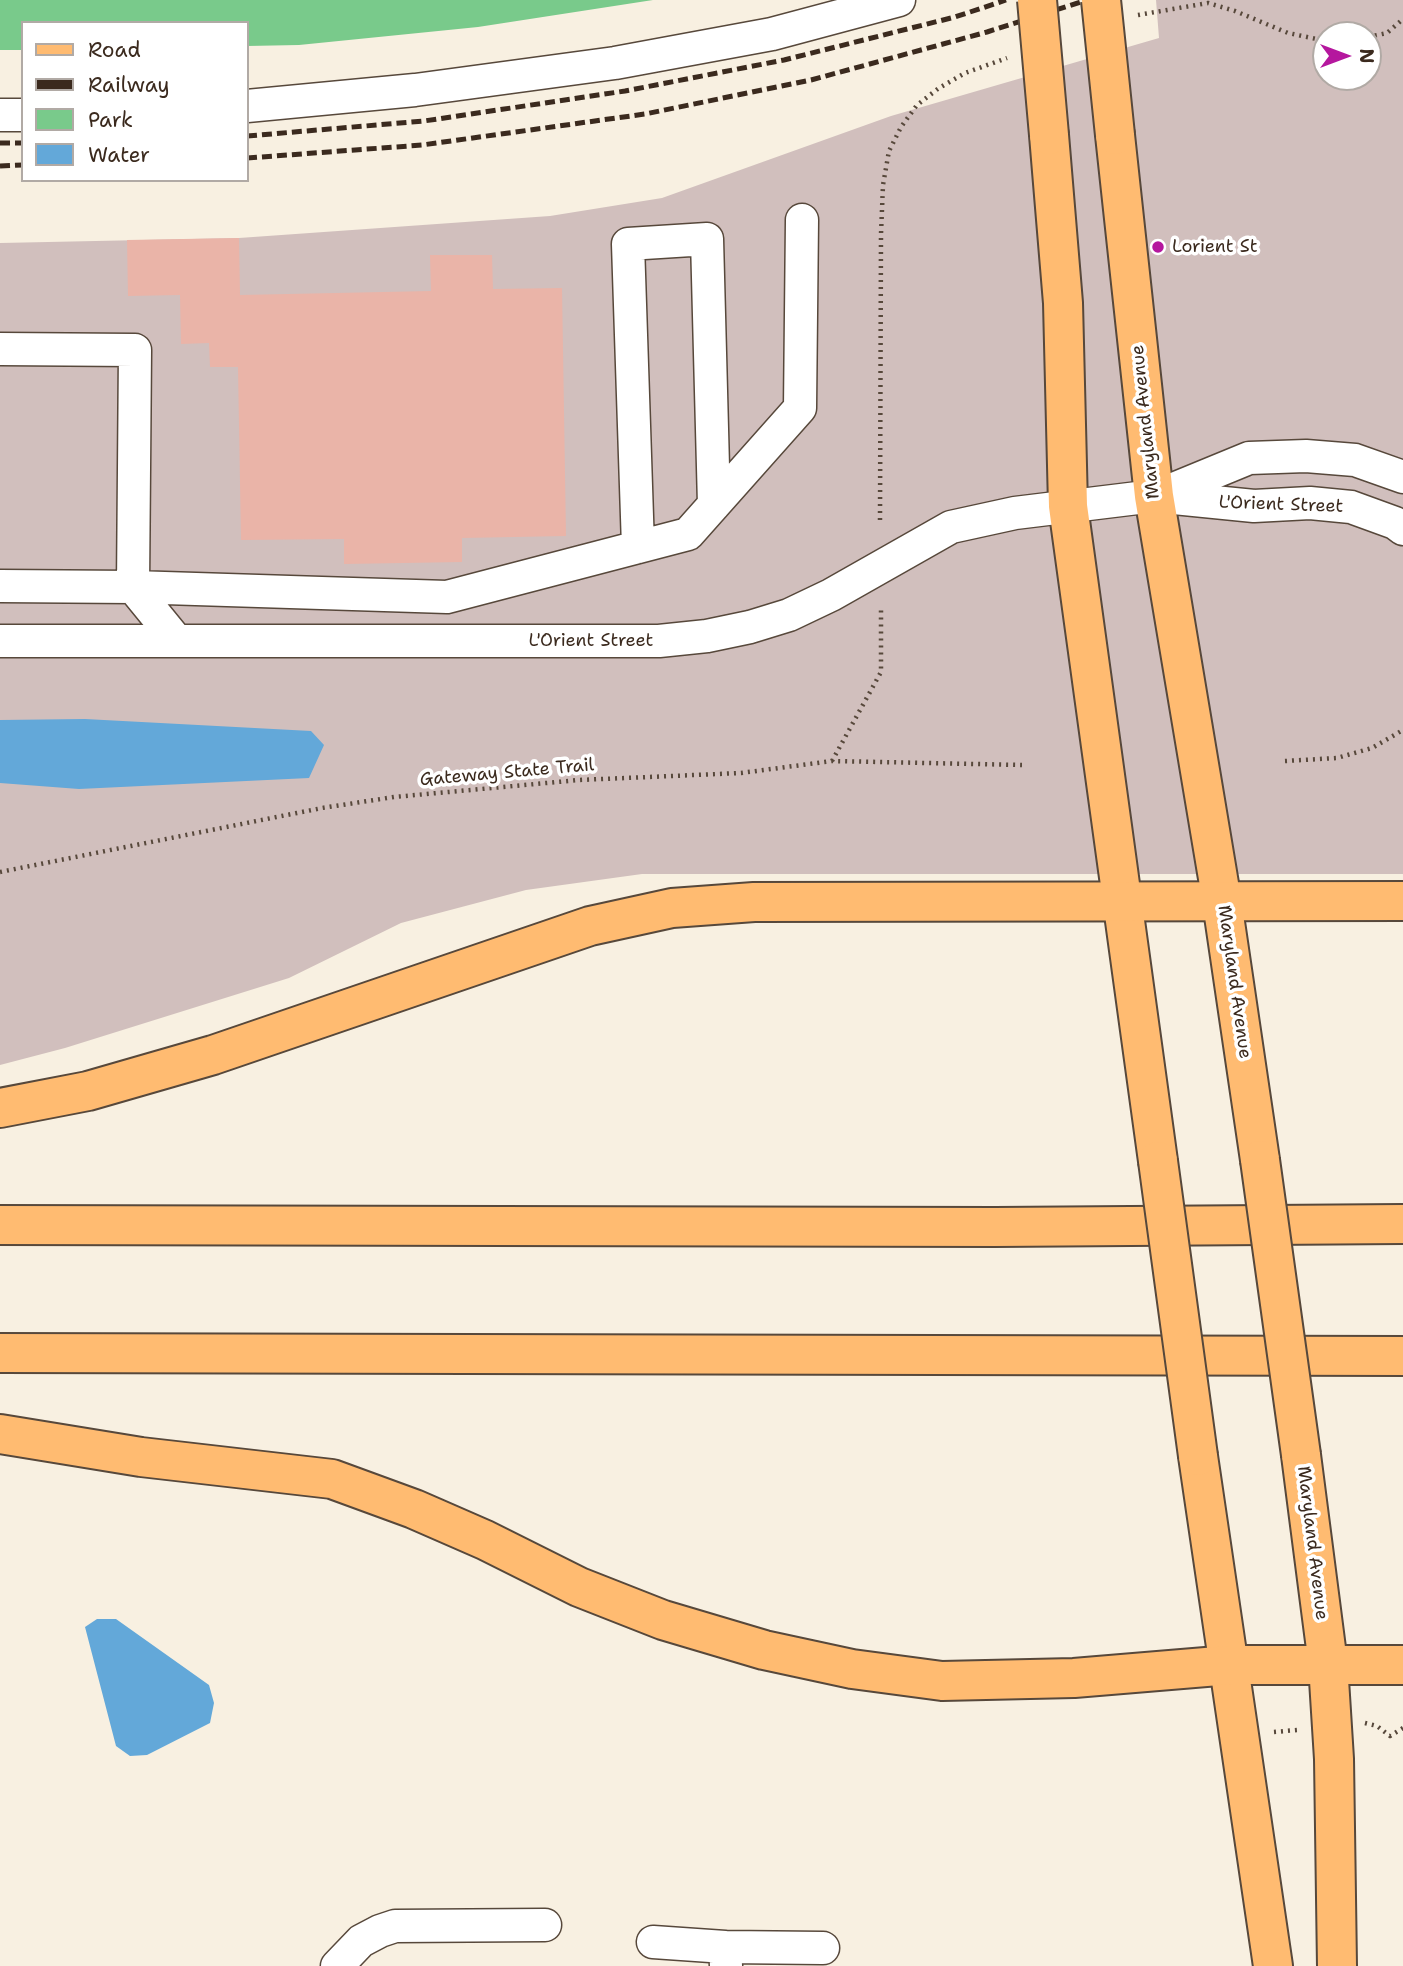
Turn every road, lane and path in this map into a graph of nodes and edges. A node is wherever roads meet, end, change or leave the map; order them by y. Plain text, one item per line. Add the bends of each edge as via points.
1 (899, 0) edge
2 (1037, 0) edge
3 (1116, 9) edge
4 (1403, 19) edge
5 (1382, 34) edge
6 (1312, 38) edge
7 (1019, 55) dead end
8 (248, 106) edge
9 (0, 115) edge
10 (21, 115) edge
11 (802, 220) dead end
12 (0, 349) edge
13 (1403, 477) edge
14 (1154, 496) junction
15 (714, 505) junction
16 (1068, 506) junction
17 (880, 520) dead end
18 (1403, 529) edge
19 (638, 547) junction
20 (0, 586) edge
21 (133, 587) junction
22 (881, 608) dead end
23 (0, 641) edge
24 (177, 641) junction
25 (1403, 730) edge
26 (832, 761) junction
27 (1285, 761) dead end
28 (1022, 765) dead end
29 (0, 872) edge
30 (1403, 901) edge
31 (1123, 902) junction
32 (1222, 902) junction
33 (0, 1108) edge
34 (1403, 1224) edge
35 (0, 1225) edge
36 (0, 1353) edge
37 (1403, 1356) edge
38 (0, 1434) edge
39 (1328, 1664) junction
40 (1230, 1665) junction
41 (1403, 1665) edge
42 (1369, 1723) dead end
43 (1403, 1727) edge
44 (545, 1925) dead end
45 (653, 1942) dead end
46 (823, 1948) dead end
47 (725, 1956) edge
48 (337, 1966) edge
49 (1273, 1966) edge
50 (1337, 1966) edge

1 - 8 street via 772,34 615,63 415,90
2 - 16 main road, bridge via 1063,303
3 - 6 path via 1144,13 1208,3
3 - 14 main road, Maryland Avenue, bridge via 1115,135
4 - 5 path
7 - 17 path via 965,73 939,88 918,105 889,152 881,234
9 - 10 street
11 - 15 street via 800,408
12 - 21 street via 135,350
13 - 14 street, L'Orient Street via 1355,460 1250,458
14 - 16 street, L'Orient Street
14 - 18 street, L'Orient Street via 1254,506 1310,503 1351,507
14 - 32 main road, Maryland Avenue
15 - 19 street via 688,534
15 - 19 street via 707,239 628,244
16 - 24 street, L'Orient Street via 951,527 789,615 707,636 659,641
16 - 31 main road
19 - 21 street via 447,597
20 - 21 street
21 - 24 street
22 - 26 path via 881,673
23 - 24 street, L'Orient Street
25 - 27 path via 1372,748 1336,758
26 - 28 path, Gateway State Trail
26 - 29 path, Gateway State Trail via 741,773 579,780 394,797
30 - 32 main road
31 - 32 main road
31 - 33 main road via 754,902 671,908 590,926 213,1055 88,1091
31 - 40 main road, bridge
32 - 39 main road, Maryland Avenue, bridge
34 - 35 main road
36 - 37 main road
38 - 40 main road via 141,1457 332,1479 414,1509 579,1587 663,1620 764,1650 852,1669 942,1681 1074,1678
39 - 40 main road
39 - 41 main road
39 - 50 main road, Maryland Avenue
40 - 49 main road
42 - 43 path via 1390,1736
44 - 48 street via 396,1926 361,1941
45 - 47 street
46 - 47 street

